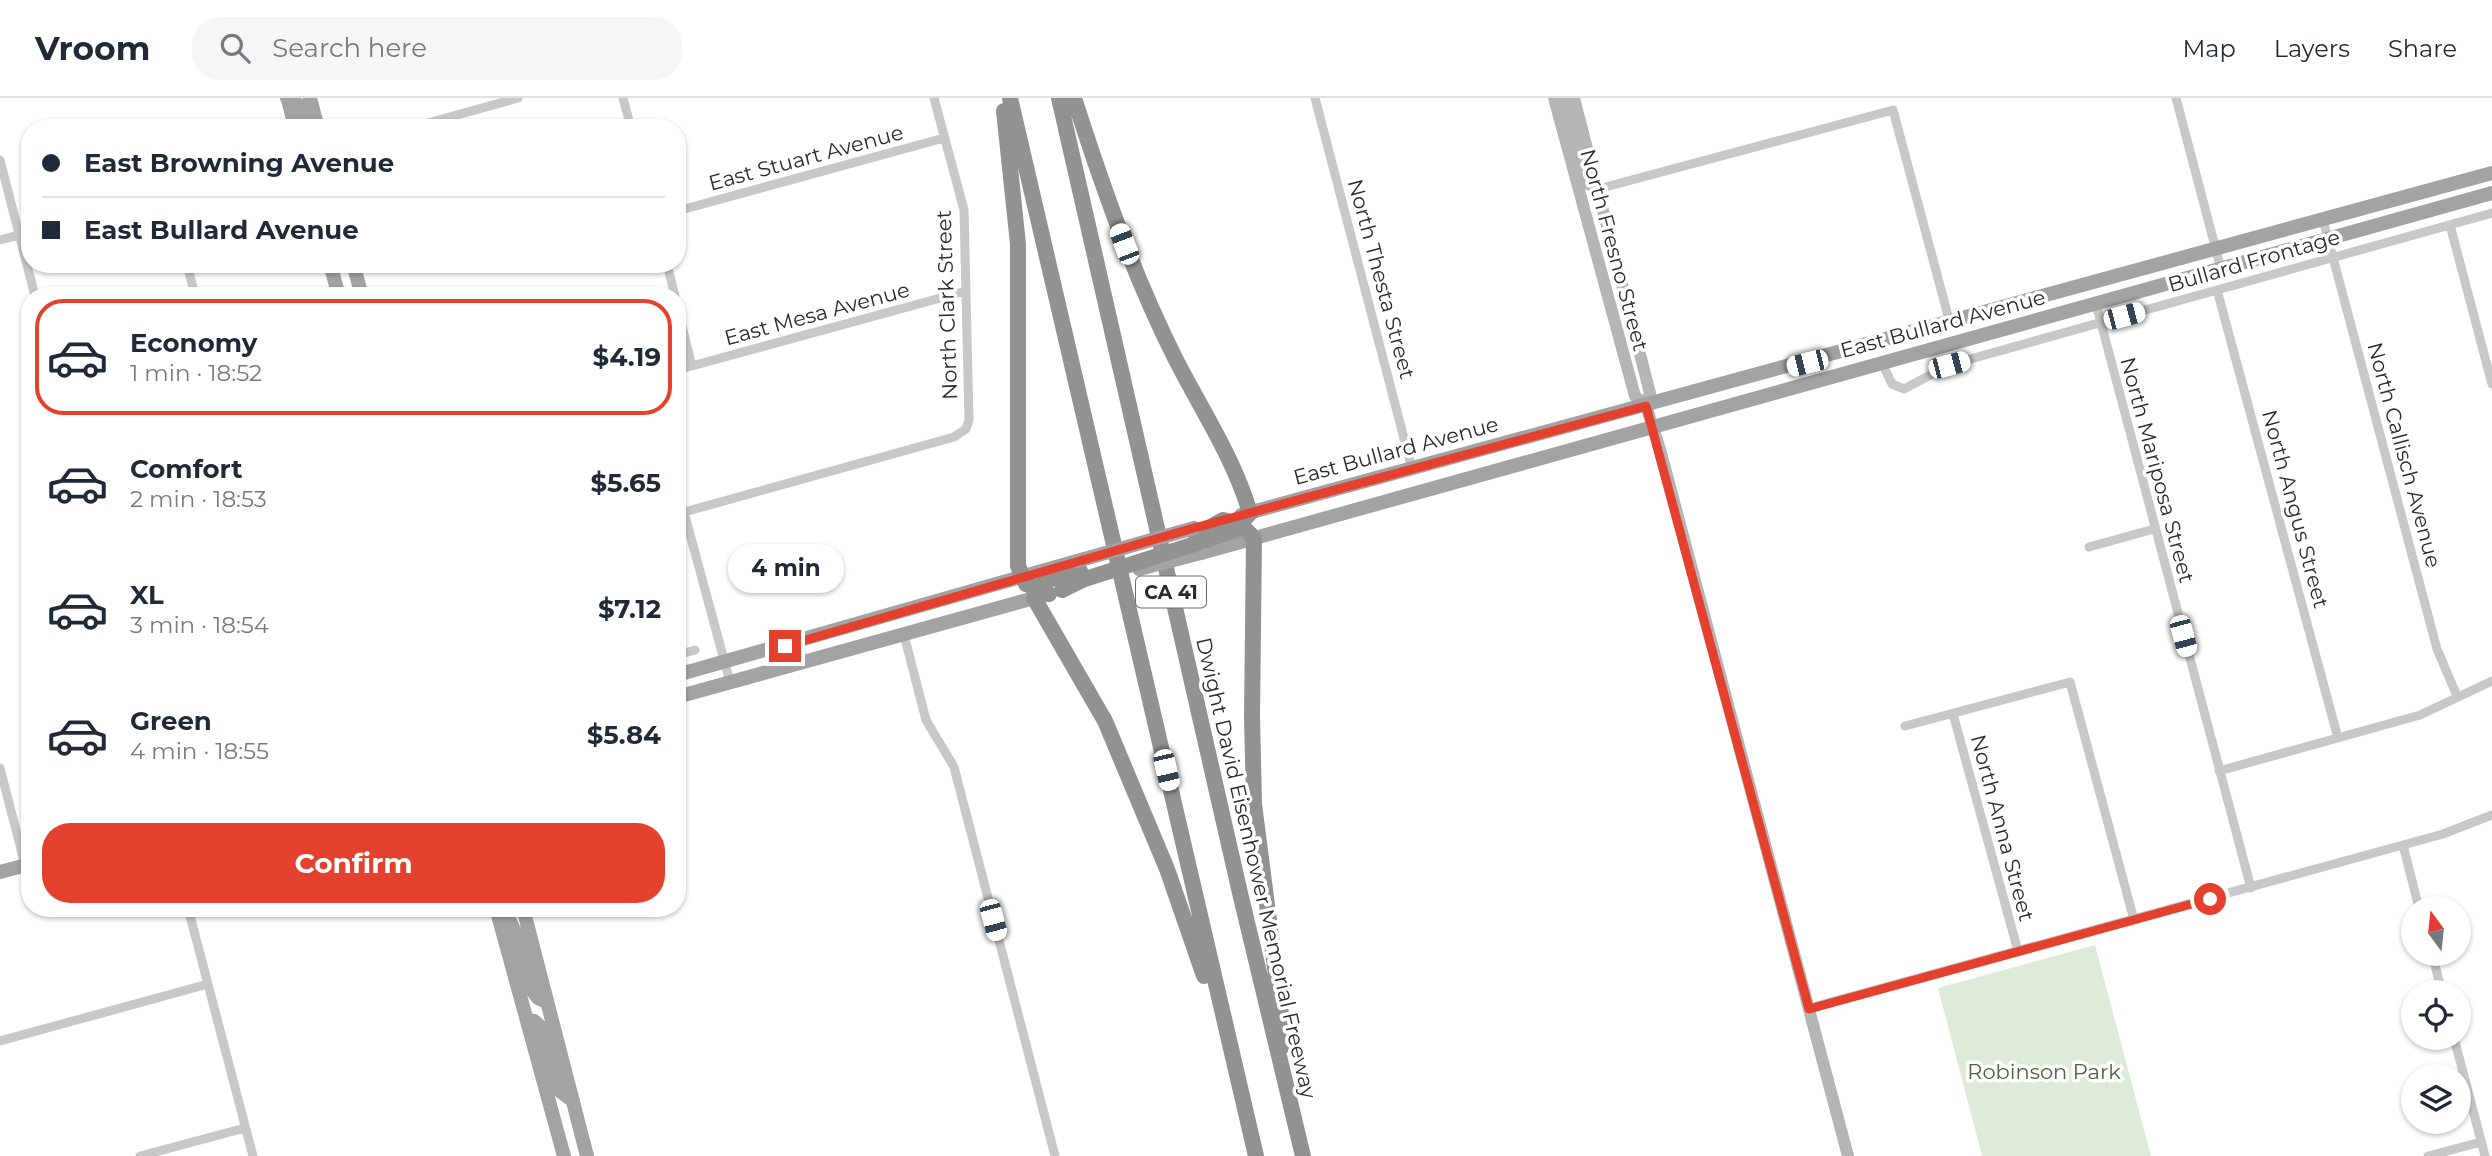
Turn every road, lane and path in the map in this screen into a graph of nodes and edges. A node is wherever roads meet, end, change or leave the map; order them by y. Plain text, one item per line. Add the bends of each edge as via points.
1 (287, 98) edge
2 (310, 98) edge
3 (518, 98) edge
4 (623, 98) edge
5 (934, 98) edge
6 (1003, 98) edge
7 (1010, 98) edge
8 (1059, 98) edge
9 (1074, 98) edge
10 (1315, 98) edge
11 (1554, 98) edge
12 (1562, 98) edge
13 (1574, 98) edge
14 (2176, 98) edge
15 (293, 119) edge
16 (303, 119) edge
17 (316, 119) edge
18 (442, 119) edge
19 (629, 119) edge
20 (944, 138) junction
21 (0, 160) edge
22 (2492, 173) edge
23 (1598, 189) junction
24 (2488, 193) edge
25 (686, 209) edge
26 (2492, 214) edge
27 (2323, 220) junction
28 (2450, 225) junction
29 (20, 235) junction
30 (21, 239) edge
31 (2328, 239) junction
32 (0, 240) edge
33 (2216, 250) junction
34 (2334, 258) junction
35 (2221, 269) junction
36 (2217, 290) junction
37 (966, 291) junction
38 (2096, 304) junction
39 (2100, 322) junction
40 (1951, 323) junction
41 (686, 342) edge
42 (1882, 363) junction
43 (692, 366) junction
44 (686, 368) edge
45 (2492, 384) edge
46 (1646, 406) junction
47 (1653, 427) junction
48 (1412, 469) junction
49 (686, 512) edge
50 (1245, 519) junction
51 (2154, 529) junction
52 (686, 530) edge
53 (1254, 538) junction
54 (1197, 540) junction
55 (2089, 547) dead end
56 (1081, 574) junction
57 (1021, 578) junction
58 (1045, 593) junction
59 (904, 635) junction
60 (695, 650) dead end
61 (686, 652) edge
62 (725, 662) junction
63 (686, 673) edge
64 (2492, 681) edge
65 (730, 682) junction
66 (686, 694) edge
67 (2457, 696) junction
68 (1953, 714) junction
69 (1905, 726) dead end
70 (2338, 738) junction
71 (0, 768) edge
72 (2219, 771) junction
73 (2492, 815) edge
74 (21, 841) edge
75 (2403, 845) junction
76 (21, 867) edge
77 (0, 872) edge
78 (2251, 888) junction
79 (2417, 896) edge
80 (190, 917) edge
81 (499, 917) edge
82 (508, 917) edge
83 (525, 917) edge
84 (2134, 920) junction
85 (2018, 951) junction
86 (208, 984) junction
87 (547, 1002) junction
88 (1809, 1009) junction
89 (528, 1020) junction
90 (0, 1041) edge
91 (2457, 1050) edge
92 (1230, 1051) junction
93 (1285, 1086) junction
94 (573, 1101) junction
95 (245, 1128) junction
96 (2482, 1142) junction
97 (140, 1156) edge
98 (253, 1156) edge
99 (564, 1156) edge
100 (587, 1156) edge
101 (1055, 1156) edge
102 (1256, 1156) edge
103 (1303, 1156) edge
104 (1848, 1156) edge
105 (2428, 1156) edge
106 (2485, 1156) edge

1 - 15 main road
1 - 16 main road via 299,106
2 - 17 main road
3 - 18 street
4 - 19 street
5 - 20 street, North Clark Street
6 - 57 highway via 1018,244
7 - 92 highway, CA 41
8 - 93 highway, Dwight David Eisenhower Memorial Freeway / CA 41
9 - 50 highway via 1132,267 1224,449
10 - 48 street, North Thesta Street
11 - 46 main road, North Fresno Street via 1635,396
12 - 23 main road via 1585,177
13 - 23 main road, North Fresno Street
14 - 33 street
20 - 25 street, East Stuart Avenue
20 - 37 street, North Clark Street via 964,210
21 - 29 street
22 - 27 main road, East Bullard Avenue
23 - 40 street via 1893,110
23 - 46 main road, North Fresno Street via 1650,393
24 - 31 main road, East Bullard Avenue
26 - 28 street, Bullard Frontage
27 - 31 street, North Callisch Avenue
27 - 33 main road, East Bullard Avenue
28 - 34 street, Bullard Frontage
28 - 45 street
29 - 30 street
29 - 32 street
31 - 34 street, North Callisch Avenue
31 - 35 main road, East Bullard Avenue
33 - 35 street
33 - 40 main road, East Bullard Avenue
34 - 36 street, Bullard Frontage
34 - 67 street, North Callisch Avenue via 2437,649
35 - 38 main road, East Bullard Avenue
36 - 39 street, Bullard Frontage
36 - 70 street, North Angus Street
37 - 43 street, East Mesa Avenue
37 - 49 street, North Clark Street via 966,429 954,437
38 - 39 street, North Mariposa Street
38 - 42 main road, East Bullard Avenue
39 - 42 street, Bullard Frontage via 1949,365 1904,389 1892,384
39 - 51 street, North Mariposa Street
40 - 42 main road via 1945,334 1890,351
40 - 46 main road, East Bullard Avenue
41 - 43 street
42 - 47 main road, East Bullard Avenue
43 - 44 street, East Mesa Avenue
46 - 47 main road, North Fresno Street
46 - 48 main road, East Bullard Avenue
47 - 53 main road, East Bullard Avenue
47 - 88 main road, North Fresno Street
48 - 50 main road, East Bullard Avenue
50 - 53 highway
50 - 54 highway via 1223,536
50 - 54 highway via 1223,520
51 - 55 street
51 - 72 street, North Mariposa Street
52 - 62 street
53 - 54 main road, East Bullard Avenue
53 - 93 highway via 1254,804 1286,1055
54 - 56 highway
56 - 57 main road
56 - 58 highway
56 - 58 highway via 1045,582
57 - 58 highway
57 - 62 main road
58 - 59 main road
58 - 92 highway via 1131,779
59 - 65 main road
59 - 101 street via 926,720 954,767
60 - 61 street
62 - 63 main road
62 - 65 street
64 - 67 street
65 - 66 main road
67 - 70 street via 2420,715
68 - 69 street
68 - 84 street via 2070,682
68 - 85 street, North Anna Street
70 - 72 street
71 - 74 street
72 - 78 street, North Mariposa Street
73 - 75 street
75 - 78 street
75 - 79 street
76 - 77 main road
78 - 84 street
80 - 86 street
81 - 89 main road
82 - 87 main road via 532,990
83 - 87 main road
84 - 85 street
85 - 88 street
86 - 90 street
86 - 95 street
87 - 94 main road
88 - 104 main road, North Fresno Street
89 - 94 main road via 542,1028 560,1091
89 - 99 main road
91 - 96 street
92 - 102 highway, CA 41
93 - 103 highway, Dwight David Eisenhower Memorial Freeway / CA 41
94 - 100 main road
95 - 97 street
95 - 98 street
96 - 105 street
96 - 106 street

